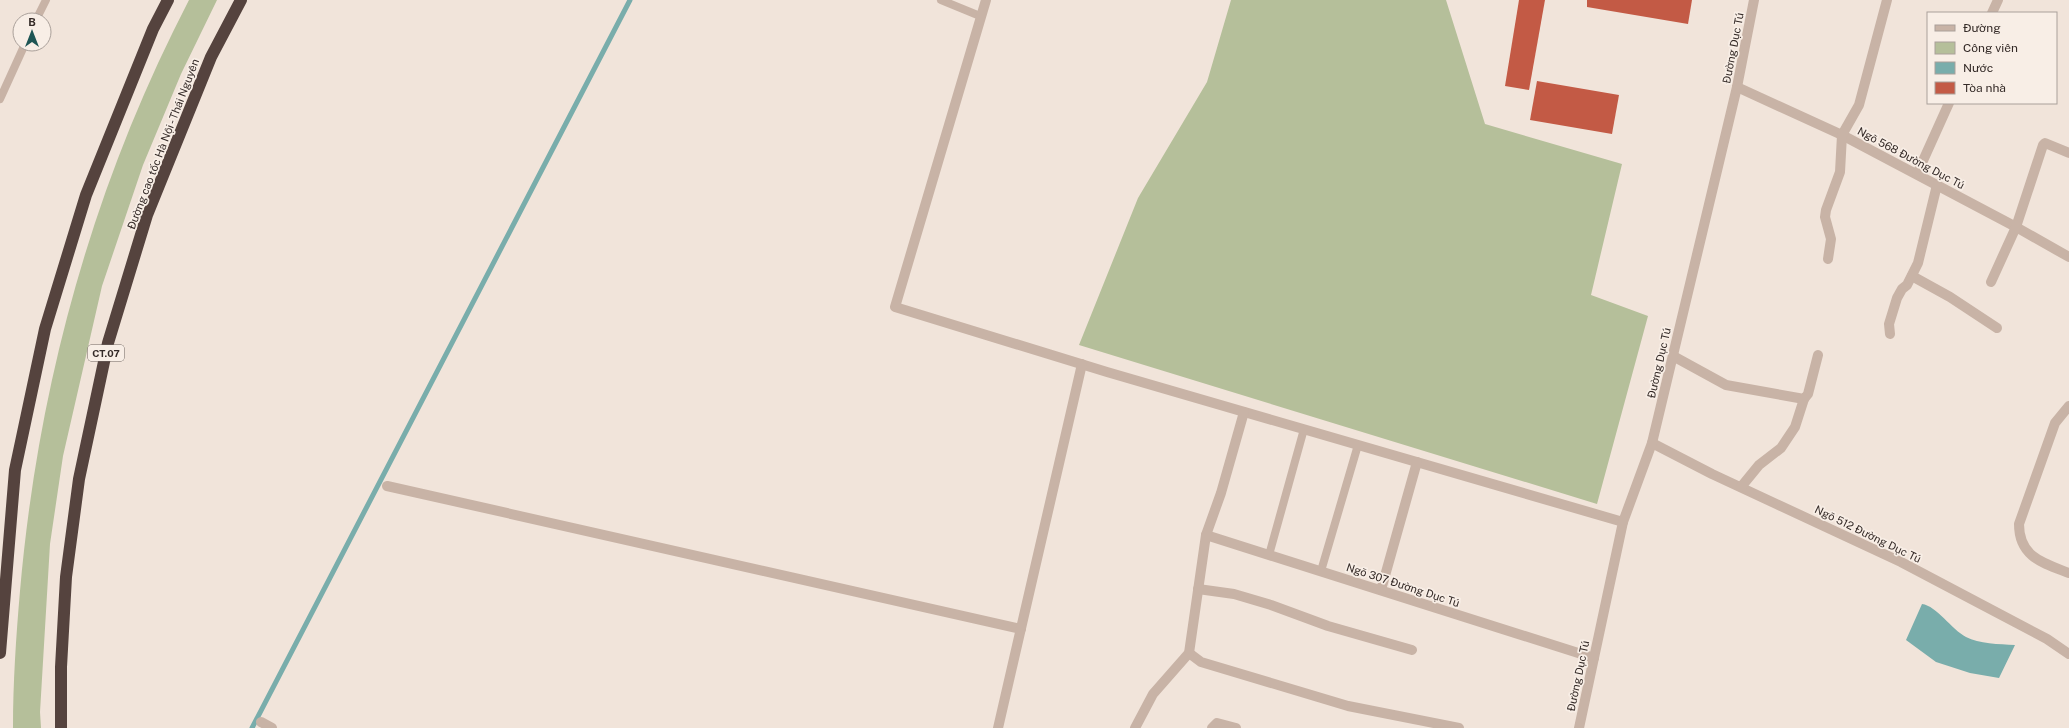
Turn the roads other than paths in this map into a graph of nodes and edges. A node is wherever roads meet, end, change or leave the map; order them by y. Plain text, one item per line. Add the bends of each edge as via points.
1 (46, 0) edge
2 (168, 0) edge
3 (241, 0) edge
4 (941, 0) edge
5 (986, 0) edge
6 (1754, 0) edge
7 (1887, 0) edge
8 (1998, 0) edge
9 (40, 12) edge
10 (1992, 12) edge
11 (980, 16) junction
12 (21, 52) edge
13 (1737, 88) junction
14 (0, 99) edge
15 (1949, 104) edge
16 (1842, 136) junction
17 (2069, 153) edge
18 (1917, 174) junction
19 (1937, 185) junction
20 (2016, 227) junction
21 (2069, 257) edge
22 (1828, 258) dead end
23 (1912, 276) junction
24 (1991, 282) dead end
25 (1997, 328) dead end
26 (1890, 334) dead end
27 (1818, 355) dead end
28 (1673, 356) junction
29 (1082, 364) junction
30 (1804, 399) junction
31 (2069, 406) edge
32 (1244, 412) junction
33 (1304, 429) junction
34 (1652, 443) junction
35 (1358, 445) junction
36 (1417, 462) junction
37 (387, 486) dead end
38 (1741, 487) junction
39 (1623, 522) junction
40 (1206, 535) junction
41 (1269, 555) junction
42 (1320, 571) junction
43 (2069, 573) edge
44 (1198, 589) junction
45 (1381, 590) junction
46 (1021, 629) junction
47 (1412, 650) dead end
48 (0, 653) edge
49 (1189, 654) junction
50 (2069, 654) edge
51 (1594, 658) junction
52 (261, 722) dead end
53 (61, 728) edge
54 (272, 728) edge
55 (998, 728) edge
56 (1135, 728) edge
57 (1212, 728) edge
58 (1236, 728) edge
59 (1459, 728) edge
60 (1579, 728) edge

1 - 9 lane
2 - 48 highway via 153,29 86,195 45,329 15,470
3 - 53 highway, Đường cao tốc Hà Nội - Thái Nguyên / CT.07 via 211,57 147,215 108,343 79,480 66,577 61,667
4 - 11 lane
5 - 11 street
6 - 13 street, Đường Dục Tú
7 - 16 street via 1859,105
8 - 10 street
11 - 29 street via 895,307
12 - 14 lane
13 - 16 street, Ngõ 568 Đường Dục Tú
13 - 28 street, Đường Dục Tú
15 - 18 street
16 - 18 street, Ngõ 568 Đường Dục Tú
16 - 22 street via 1840,172 1825,217 1831,239
17 - 20 street via 2045,143 2043,145
18 - 19 street, Ngõ 568 Đường Dục Tú
19 - 20 street, Ngõ 568 Đường Dục Tú
19 - 23 street via 1918,263
20 - 21 street, Ngõ 568 Đường Dục Tú
20 - 24 street
23 - 25 street
23 - 26 street via 1897,298 1889,324
27 - 30 street via 1808,394
28 - 30 street via 1726,385
28 - 34 street, Đường Dục Tú
29 - 32 street
29 - 46 street
30 - 38 street via 1795,427 1781,448 1760,465
31 - 43 street via 2055,423 2019,524 2019,535 2030,555
32 - 33 street
32 - 40 street
33 - 35 street
33 - 41 lane
34 - 38 street, Ngõ 512 Đường Dục Tú
34 - 39 street, Đường Dục Tú
35 - 36 street
35 - 42 lane
36 - 39 street
36 - 45 street
37 - 46 street
38 - 50 street, Ngõ 512 Đường Dục Tú via 1901,562 2047,639
39 - 51 street, Đường Dục Tú
40 - 41 street, Ngõ 307 Đường Dục Tú
40 - 44 street
41 - 42 street, Ngõ 307 Đường Dục Tú
42 - 45 street, Ngõ 307 Đường Dục Tú
44 - 47 street via 1234,594 1328,626
44 - 49 street
45 - 51 street, Ngõ 307 Đường Dục Tú
46 - 55 street
49 - 56 street via 1153,694
49 - 59 street via 1201,662 1311,696
51 - 60 street, Đường Dục Tú
52 - 54 street
57 - 58 street via 1217,723

